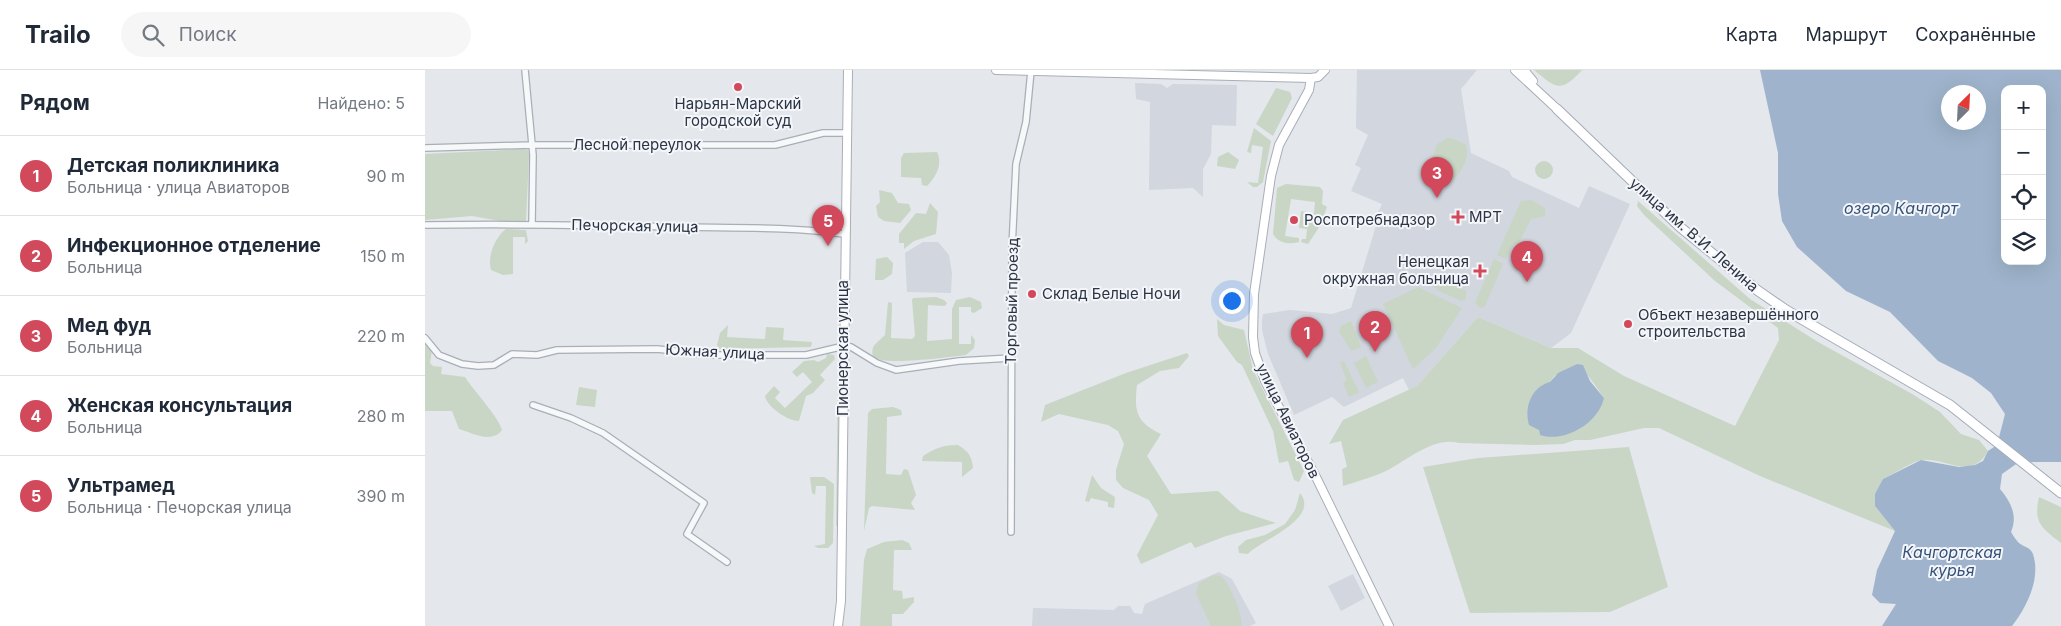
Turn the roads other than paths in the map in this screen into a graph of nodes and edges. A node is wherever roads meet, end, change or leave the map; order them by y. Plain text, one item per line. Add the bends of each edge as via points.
1 (525, 70) edge
2 (848, 70) edge
3 (996, 70) edge
4 (1325, 70) edge
5 (1515, 70) edge
6 (1524, 70) edge
7 (1031, 71) edge
8 (1107, 71) edge
9 (1235, 73) edge
10 (1311, 78) junction
11 (1557, 109) junction
12 (848, 133) junction
13 (531, 145) junction
14 (425, 148) edge
15 (532, 224) junction
16 (425, 225) edge
17 (844, 234) junction
18 (425, 338) edge
19 (844, 346) junction
20 (1011, 358) junction
21 (533, 405) dead end
22 (2061, 493) edge
23 (1011, 532) dead end
24 (727, 562) dead end
25 (839, 626) edge
26 (1389, 626) edge

1 - 13 street
2 - 12 main road, Пионерская улица
3 - 7 main road
4 - 10 main road via 1318,77
5 - 11 main road
6 - 11 main road
7 - 8 main road
7 - 20 street, Торговый проезд via 1026,122 1016,164
8 - 9 main road
9 - 10 main road
10 - 26 main road, улица Авиаторов via 1309,90 1279,145 1271,176 1254,294 1255,353 1265,380
11 - 22 main road, улица им. В.И. Ленина via 1668,216 1757,290 1932,393
12 - 13 street, Лесной переулок via 823,133 775,144
12 - 17 main road, Пионерская улица
13 - 14 street, Лесной переулок
13 - 15 street
15 - 16 street, Печорская улица
15 - 17 street, Печорская улица via 815,230
17 - 19 main road, Пионерская улица
18 - 19 street, Южная улица via 439,355 478,366 494,364 511,354 537,355 557,350 806,355
19 - 20 street via 896,370
19 - 25 main road, Пионерская улица
20 - 23 street, Торговый проезд
21 - 24 street via 603,433 703,503 687,534

